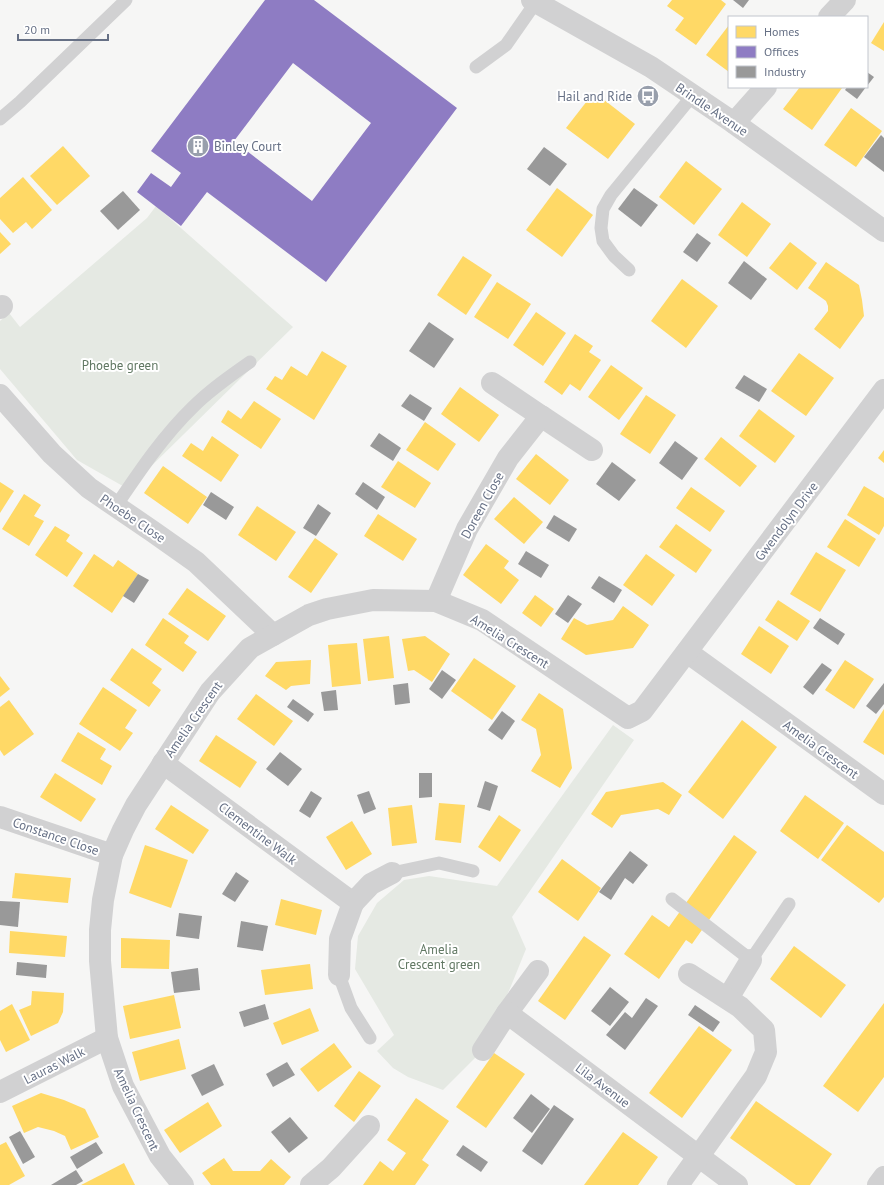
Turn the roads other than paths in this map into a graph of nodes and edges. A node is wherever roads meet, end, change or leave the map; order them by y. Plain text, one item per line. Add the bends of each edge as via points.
1 (126, 0) edge
2 (845, 0) edge
3 (534, 1) edge
4 (830, 16) edge
5 (476, 67) dead end
6 (765, 88) edge
7 (693, 95) junction
8 (0, 119) edge
9 (734, 123) junction
10 (884, 231) edge
11 (629, 270) dead end
12 (250, 362) dead end
13 (492, 383) dead end
14 (884, 390) edge
15 (0, 395) edge
16 (541, 416) junction
17 (592, 450) dead end
18 (116, 506) junction
19 (436, 602) junction
20 (273, 635) junction
21 (687, 652) junction
22 (163, 763) junction
23 (884, 794) edge
24 (0, 816) edge
25 (112, 855) junction
26 (473, 871) dead end
27 (392, 873) joint
28 (672, 899) dead end
29 (352, 903) junction
30 (789, 904) dead end
31 (751, 960) junction
32 (538, 971) dead end
33 (689, 974) dead end
34 (339, 976) joint
35 (728, 998) junction
36 (507, 1014) junction
37 (107, 1038) junction
38 (370, 1038) dead end
39 (483, 1050) dead end
40 (0, 1092) edge
41 (369, 1126) dead end
42 (699, 1157) junction
43 (884, 1177) edge
44 (183, 1185) edge
45 (311, 1185) edge
46 (678, 1185) edge
47 (737, 1185) edge
48 (878, 1185) edge

1 - 8 lane
2 - 4 street
3 - 5 lane via 506,45
3 - 7 street, Brindle Avenue via 651,67
6 - 9 street
7 - 9 street, Brindle Avenue
7 - 11 lane via 611,195 603,209 600,228 603,241
9 - 10 street, Brindle Avenue
12 - 18 lane via 192,407 144,465
13 - 16 street
14 - 21 street, Gwendolyn Drive
15 - 18 street, Phoebe Close via 52,454 89,488
16 - 17 street
16 - 19 street, Doreen Close via 508,458 467,529
18 - 20 street, Phoebe Close via 196,562
19 - 20 street, Amelia Crescent via 373,600 309,615
19 - 21 street, Amelia Crescent via 482,620 628,718 642,711
20 - 22 street, Amelia Crescent via 250,648 210,692
21 - 23 street, Amelia Crescent
22 - 25 street, Amelia Crescent via 136,805
22 - 29 street, Clementine Walk
24 - 25 street, Constance Close
25 - 37 street, Amelia Crescent via 100,930 100,961
26 - 27 lane via 439,863
27 - 29 street via 371,884
28 - 31 lane
29 - 34 street via 340,939
30 - 31 lane
31 - 35 street
32 - 36 street
33 - 35 street
34 - 38 lane via 351,1008
35 - 42 street via 764,1030 766,1052 756,1076
36 - 39 street
36 - 42 street, Lila Avenue
37 - 40 street, Lauras Walk
37 - 44 street, Amelia Crescent via 123,1086 160,1156
41 - 45 street
42 - 46 street
42 - 47 street, Lila Avenue
43 - 48 street

